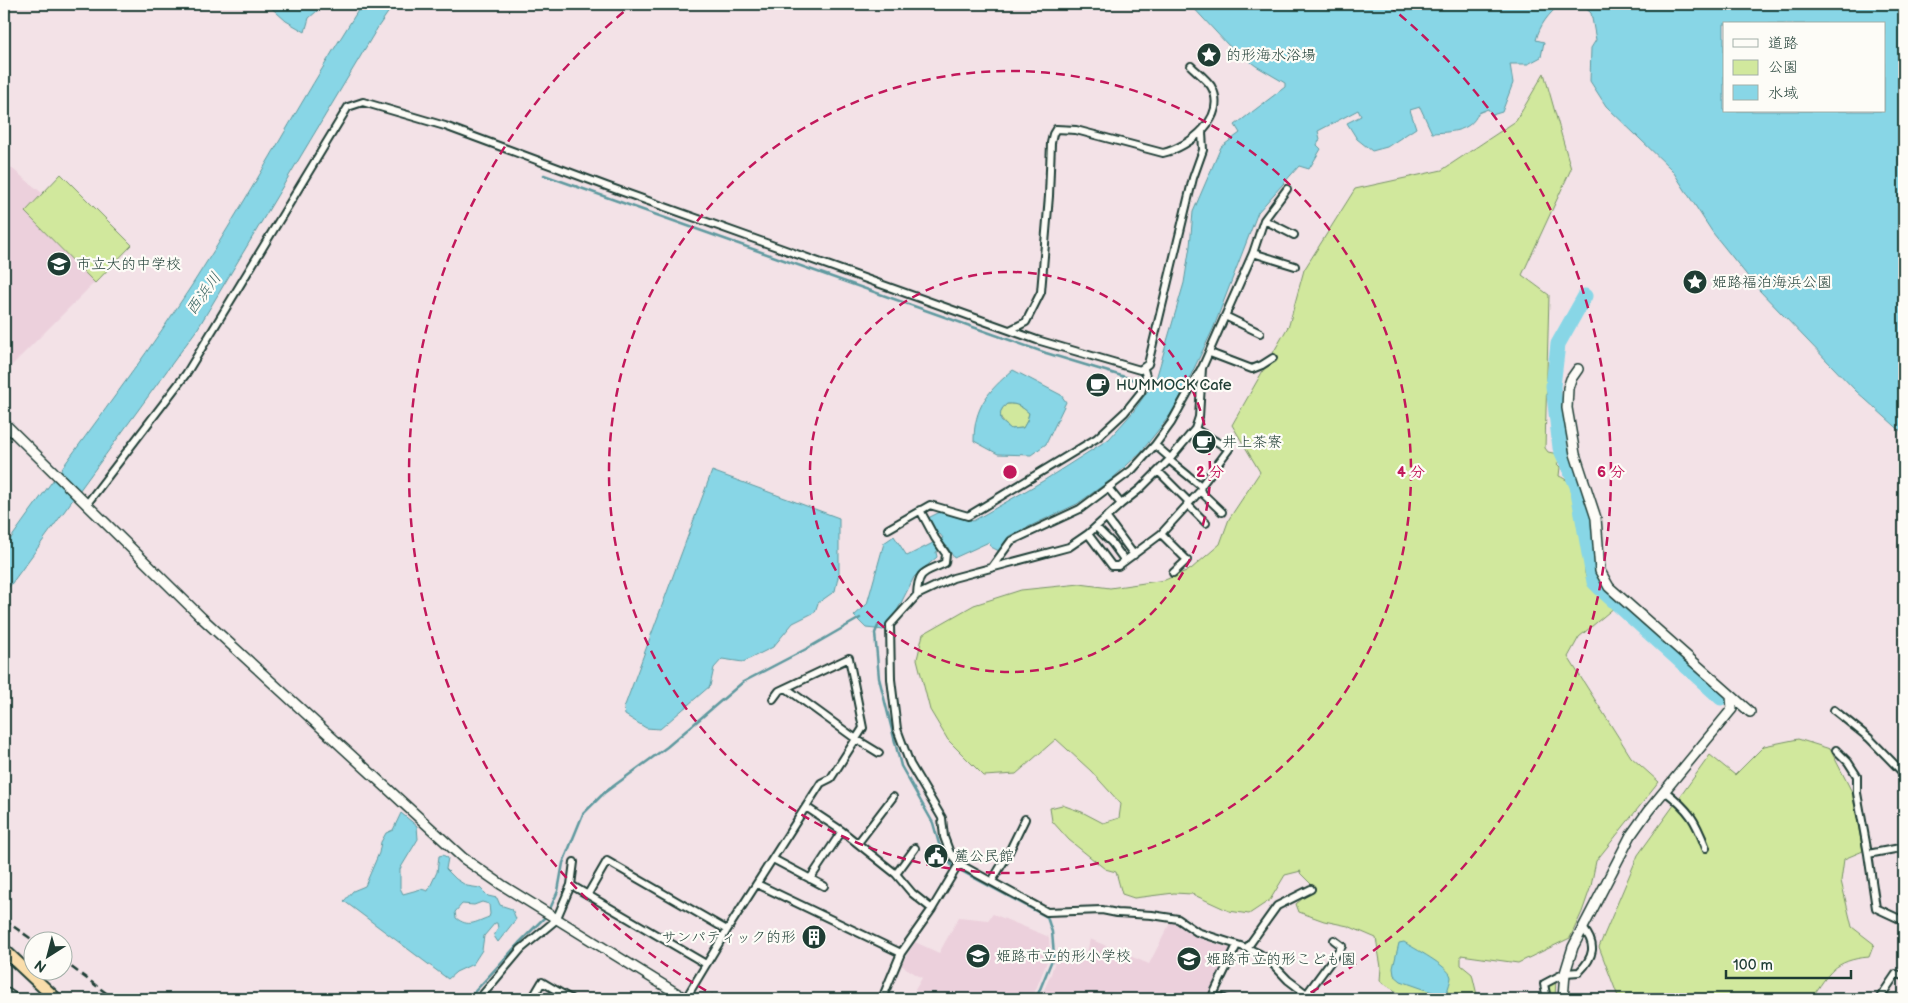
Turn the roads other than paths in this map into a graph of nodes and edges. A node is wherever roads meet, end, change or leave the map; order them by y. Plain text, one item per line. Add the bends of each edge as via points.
1 (1191, 66) dead end
2 (1202, 132) junction
3 (1287, 189) dead end
4 (1264, 220) junction
5 (1294, 235) dead end
6 (1253, 252) junction
7 (1295, 266) dead end
8 (1225, 316) junction
9 (1010, 330) junction
10 (1260, 333) dead end
11 (1210, 353) junction
12 (1273, 358) dead end
13 (1202, 368) junction
14 (1144, 369) junction
15 (1578, 369) dead end
16 (4, 423) edge
17 (1195, 429) junction
18 (1155, 445) junction
19 (1170, 459) junction
20 (1158, 471) junction
21 (1108, 488) junction
22 (1200, 488) junction
23 (84, 503) junction
24 (1188, 503) junction
25 (1121, 504) junction
26 (920, 510) junction
27 (1222, 512) dead end
28 (1106, 518) junction
29 (1206, 523) dead end
30 (1096, 527) junction
31 (888, 529) dead end
32 (1088, 534) junction
33 (1161, 534) junction
34 (1134, 555) junction
35 (1125, 561) junction
36 (992, 567) junction
37 (1174, 573) dead end
38 (917, 595) junction
39 (786, 688) junction
40 (1731, 696) junction
41 (773, 699) dead end
42 (1834, 710) dead end
43 (1750, 712) dead end
44 (856, 739) junction
45 (1836, 750) dead end
46 (879, 753) dead end
47 (1904, 774) edge
48 (1665, 791) junction
49 (893, 797) dead end
50 (806, 807) junction
51 (1025, 819) dead end
52 (842, 831) junction
53 (858, 843) junction
54 (915, 848) dead end
55 (1706, 848) dead end
56 (1904, 852) edge
57 (1868, 854) junction
58 (773, 859) junction
59 (574, 862) dead end
60 (959, 864) junction
61 (896, 874) junction
62 (810, 879) junction
63 (992, 881) junction
64 (757, 884) junction
65 (571, 885) junction
66 (824, 886) dead end
67 (1311, 889) dead end
68 (588, 894) junction
69 (932, 909) junction
70 (551, 915) junction
71 (1904, 921) edge
72 (1583, 928) junction
73 (727, 930) junction
74 (1334, 940) dead end
75 (1237, 945) junction
76 (1247, 948) junction
77 (4, 950) edge
78 (901, 953) junction
79 (706, 964) junction
80 (1565, 973) junction
81 (1904, 976) edge
82 (4, 990) edge
83 (1306, 995) junction
84 (1212, 997) edge
85 (17, 999) edge
86 (56, 999) edge
87 (479, 999) edge
88 (532, 999) edge
89 (571, 999) edge
90 (686, 999) edge
91 (881, 999) edge
92 (1225, 999) edge
93 (1313, 999) edge
94 (1547, 999) edge
95 (1563, 999) edge
96 (1879, 999) edge

1 - 2 street via 1211,86 1216,103
2 - 9 street via 1188,143 1163,154 1076,130 1056,128 1050,143 1041,292 1026,322
2 - 14 street via 1203,150 1193,178 1148,364
3 - 4 street
4 - 5 street
4 - 6 street
6 - 7 street
6 - 8 street
8 - 10 street
8 - 11 street
9 - 14 street via 1085,355
9 - 23 street via 445,126 363,102 348,107 186,374
11 - 12 street via 1252,369
11 - 13 street
13 - 17 street via 1199,417
13 - 18 street
14 - 26 street via 1146,376 1141,392 1126,412 1097,438 968,516 930,505
15 - 40 street via 1568,388 1567,408 1576,454 1596,518 1600,571 1609,587
16 - 23 street
17 - 19 street
17 - 22 street via 1228,449
18 - 19 street
18 - 21 street via 1132,470
19 - 20 street
19 - 22 street
20 - 24 street
20 - 25 street
21 - 25 street
21 - 36 street via 1080,509 1011,541
22 - 24 street
22 - 27 street
23 - 70 street via 202,618 463,858
24 - 29 street
24 - 33 street
25 - 28 street
26 - 31 street
26 - 38 street via 946,554 945,563 922,574 918,580
28 - 30 street
28 - 34 street
30 - 32 street
30 - 35 street
32 - 35 street via 1112,566
32 - 36 street via 1069,547
33 - 34 street
33 - 37 street via 1187,560
34 - 35 street
36 - 38 street via 953,578
38 - 60 street via 890,625 891,679 897,729 910,764 942,818 944,837 950,853
39 - 41 street
39 - 44 street
39 - 44 street via 848,658 863,728
40 - 43 street
40 - 48 street via 1732,709
42 - 47 street via 1869,738
44 - 46 street
44 - 50 street via 831,778 821,783
45 - 57 street via 1857,776
48 - 55 street via 1684,806 1698,827
48 - 72 street via 1631,835
49 - 53 street
50 - 52 street
50 - 58 street
51 - 63 street
52 - 53 street
52 - 62 street
53 - 61 street
54 - 61 street
56 - 57 street via 1900,848
57 - 71 street via 1876,908
58 - 62 street
58 - 64 street
59 - 65 street
60 - 63 street
60 - 69 street
61 - 69 street
62 - 66 street
63 - 75 street via 1048,912 1102,910 1152,914 1178,919 1197,932
64 - 73 street
64 - 78 street
65 - 68 street
65 - 70 street
67 - 76 street via 1277,906
68 - 73 street via 607,860
68 - 79 street
69 - 78 street
70 - 87 street
70 - 90 street
72 - 80 street
72 - 80 street via 1593,946 1589,962 1580,972
73 - 79 street
74 - 83 street via 1342,946
75 - 76 street
75 - 84 street
76 - 83 street via 1268,960
77 - 86 highway
78 - 91 street
79 - 90 street
80 - 94 street via 1544,984
80 - 95 street
81 - 96 street via 1896,974
82 - 85 street
83 - 93 street
84 - 92 street
88 - 89 street via 542,982

